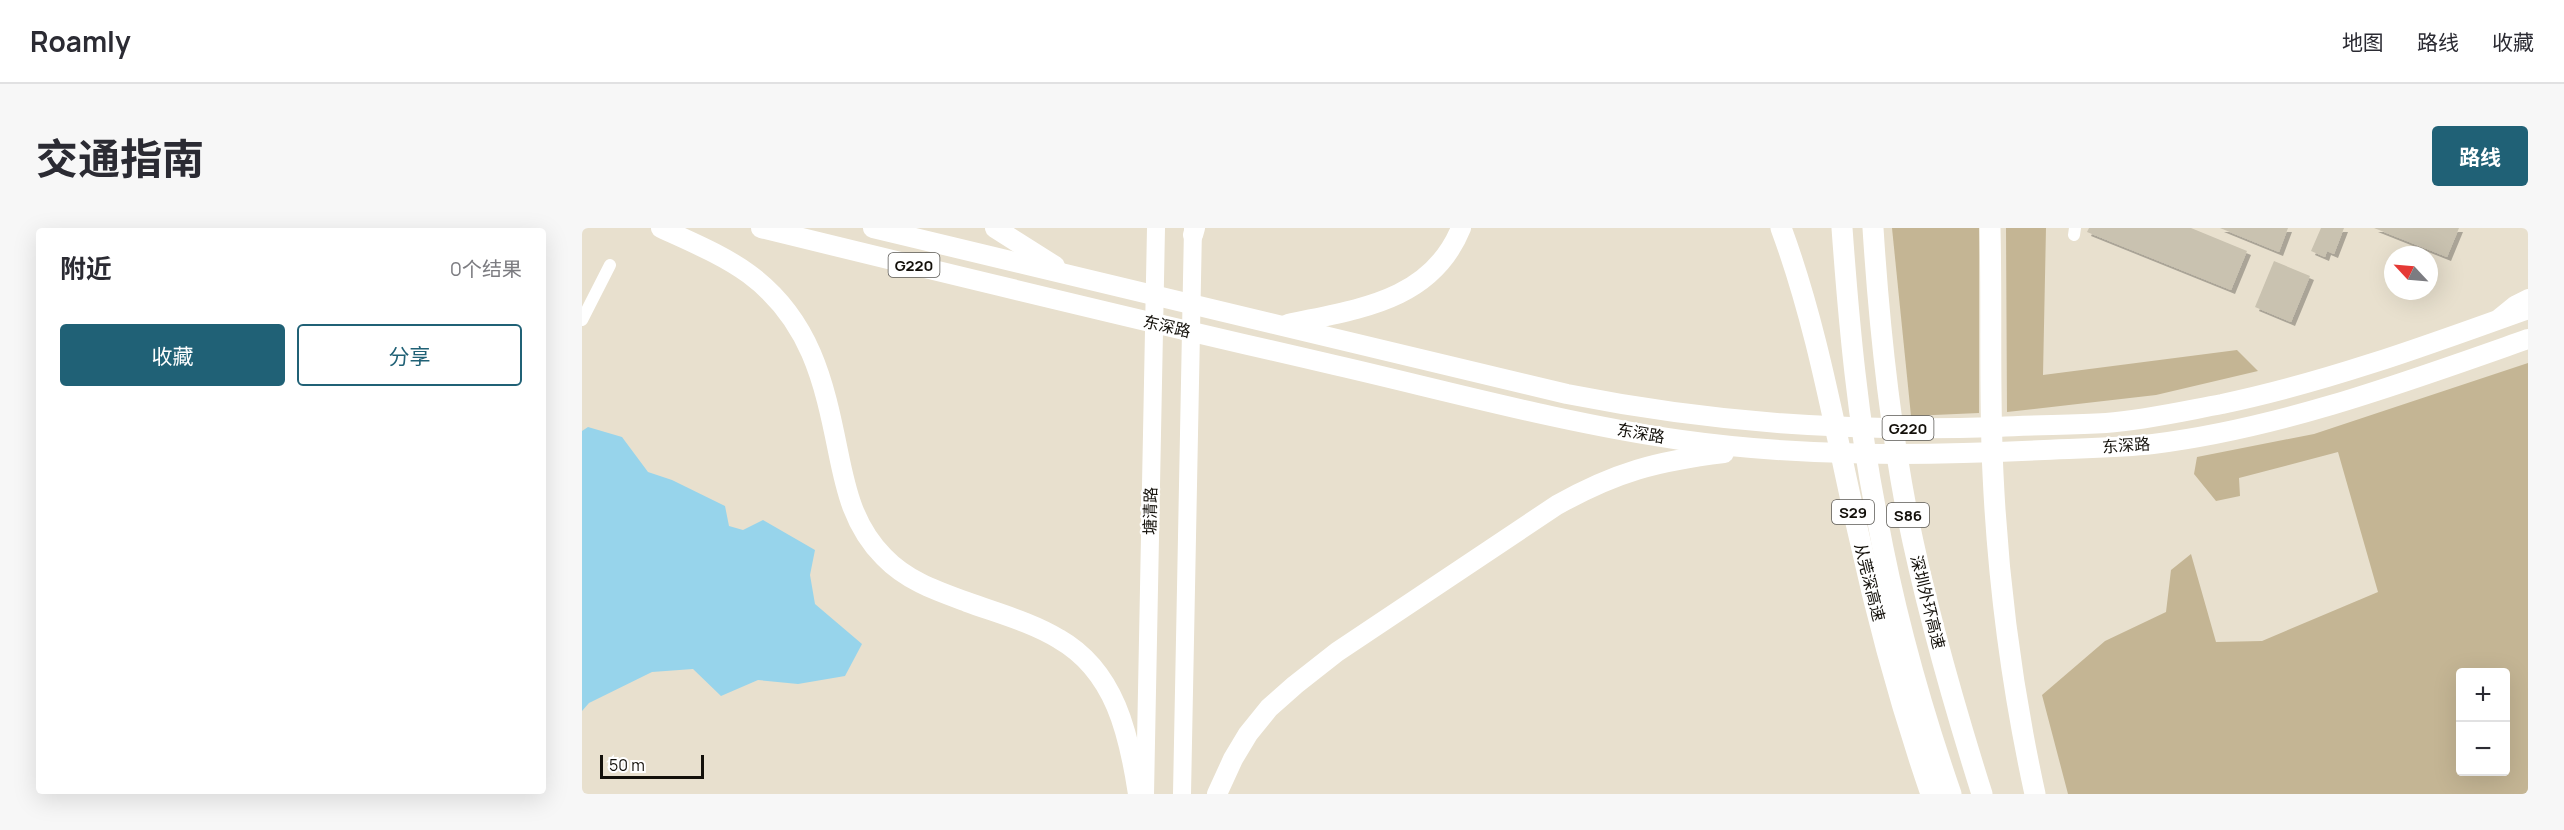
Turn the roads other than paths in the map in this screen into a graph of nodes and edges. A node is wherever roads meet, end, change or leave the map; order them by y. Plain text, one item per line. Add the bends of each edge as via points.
1 (661, 228) edge
2 (761, 228) edge
3 (873, 228) edge
4 (995, 228) edge
5 (1156, 228) edge
6 (1461, 228) edge
7 (1781, 228) edge
8 (1842, 228) edge
9 (1873, 228) edge
10 (1194, 230) edge
11 (1990, 235) edge
12 (610, 265) dead end
13 (1068, 274) junction
14 (2528, 296) edge
15 (2528, 309) edge
16 (582, 320) edge
17 (2490, 322) junction
18 (1283, 325) junction
19 (2528, 339) edge
20 (1762, 449) junction
21 (1138, 794) edge
22 (1145, 794) edge
23 (1182, 794) edge
24 (1217, 794) edge
25 (1931, 794) edge
26 (1951, 794) edge
27 (1982, 794) edge
28 (2035, 794) edge

1 - 21 highway via 749,274 796,320 820,374 849,502 868,539 884,557 918,583 1059,638 1094,667 1107,684 1124,725
2 - 20 highway, 东深路 / G220 via 1582,422 1677,440
3 - 13 highway, 东深路 / G220
4 - 13 highway
5 - 22 main road, 塘清路
6 - 18 highway via 1455,243 1416,286 1366,306
7 - 25 highway, 从莞深高速 / S29 via 1816,342 1888,651
8 - 26 highway, 深圳外环高速 / S86 via 1855,371 1876,515 1909,656
9 - 27 highway, 深圳外环高速 / S86 via 1888,385 1907,511 1938,645
10 - 23 main road
11 - 28 highway via 1996,531 2017,703
12 - 16 street
13 - 18 highway, 东深路 / G220
14 - 17 street
15 - 17 highway, 东深路 / G220
17 - 18 highway, 东深路 / G220 via 2310,382 2186,411 2108,423 1924,429 1722,420 1622,405
19 - 20 highway, 东深路 / G220 via 2306,411 2151,444 1948,455
20 - 24 highway via 1679,458 1645,466 1557,505 1337,652 1295,685 1248,734

